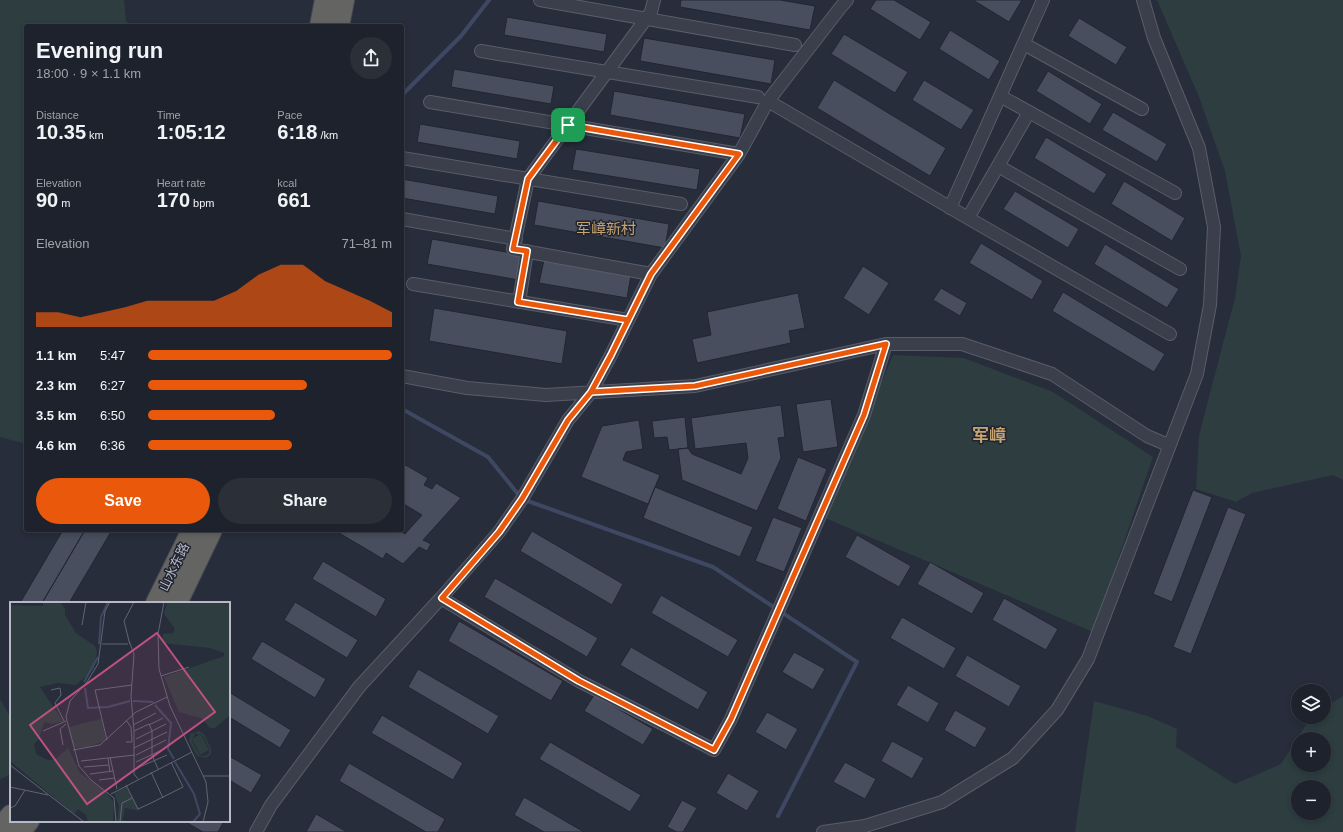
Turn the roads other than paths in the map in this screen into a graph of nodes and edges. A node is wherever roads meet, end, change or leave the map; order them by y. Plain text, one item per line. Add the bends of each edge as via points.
1 (325, 0) edge
2 (344, 0) edge
3 (540, 0) edge
4 (654, 0) edge
5 (1043, 0) edge
6 (1144, 0) edge
7 (840, 3) edge
8 (647, 19) junction
9 (320, 24) edge
10 (339, 24) edge
11 (1024, 44) junction
12 (795, 45) dead end
13 (481, 51) dead end
14 (607, 72) junction
15 (1000, 96) junction
16 (763, 99) junction
17 (430, 102) dead end
18 (1142, 109) dead end
19 (1029, 112) junction
20 (568, 125) junction
21 (739, 154) junction
22 (404, 158) edge
23 (998, 166) junction
24 (528, 179) junction
25 (1175, 193) dead end
26 (681, 204) dead end
27 (950, 208) junction
28 (968, 218) junction
29 (404, 219) edge
30 (516, 239) junction
31 (527, 251) junction
32 (1180, 269) dead end
33 (651, 274) junction
34 (413, 284) dead end
35 (518, 302) junction
36 (628, 320) junction
37 (1170, 334) dead end
38 (886, 344) junction
39 (404, 376) edge
40 (591, 392) junction
41 (1168, 445) junction
42 (191, 532) edge
43 (211, 532) edge
44 (442, 598) junction
45 (156, 602) edge
46 (176, 602) edge
47 (10, 816) edge
48 (27, 822) edge
49 (0, 828) edge
50 (20, 832) edge
51 (256, 832) edge
52 (823, 832) edge

1 - 9 highway
2 - 10 highway
3 - 8 street
4 - 8 street
5 - 11 street
6 - 41 street via 1154,38 1199,148 1214,227 1210,305 1198,366
7 - 16 street
8 - 12 street
8 - 14 street
11 - 15 street
11 - 18 street
13 - 14 street
14 - 16 street
14 - 20 street
15 - 19 street
15 - 27 street
16 - 21 street
16 - 27 street
17 - 20 street
19 - 23 street
19 - 25 street
20 - 21 street
20 - 24 street
21 - 33 street
22 - 24 street
23 - 28 street
23 - 32 street
24 - 26 street
24 - 30 street
27 - 28 street
28 - 37 street
29 - 30 street
30 - 31 street via 513,249
31 - 33 street
31 - 35 street
33 - 36 street
34 - 35 street
35 - 36 street
36 - 40 street
38 - 40 street via 695,386
38 - 41 street via 962,344 1052,374 1147,436
38 - 44 street via 864,415 731,719 714,750 579,681
39 - 40 street via 467,388 546,395
40 - 44 street via 568,420 522,499 499,532
41 - 52 street via 1088,659 1057,710 1013,758 942,802 865,826
42 - 45 highway, 山水东路
43 - 46 highway, 山水东路
44 - 51 street via 359,687 271,805
47 - 49 highway
48 - 50 highway

